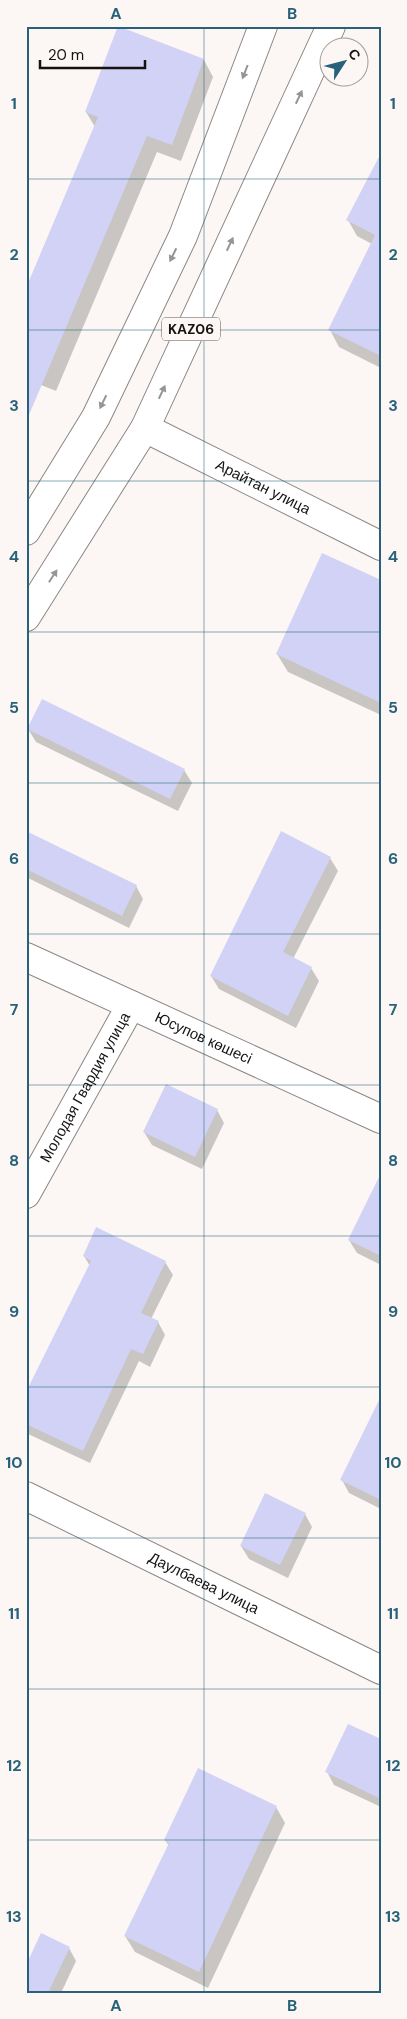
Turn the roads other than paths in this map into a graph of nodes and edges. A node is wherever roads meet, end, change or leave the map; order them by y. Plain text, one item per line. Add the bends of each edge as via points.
1 (331, 26) edge
2 (258, 27) edge
3 (145, 428) junction
4 (28, 525) edge
5 (381, 546) edge
6 (26, 617) edge
7 (26, 957) edge
8 (131, 1005) junction
9 (381, 1119) edge
10 (26, 1194) edge
11 (26, 1496) edge
12 (381, 1670) edge

3 -> 1 main road, KАZ06
2 -> 4 main road, KАZ06 via 183,236 96,417
3 - 5 main road, Арайтан улица
6 -> 3 main road, KАZ06
7 - 8 main road, Юсупов көшесі
8 - 9 main road, Юсупов көшесі
8 - 10 main road, Молодая Гвардия улица
11 - 12 main road, Даулбаева улица

